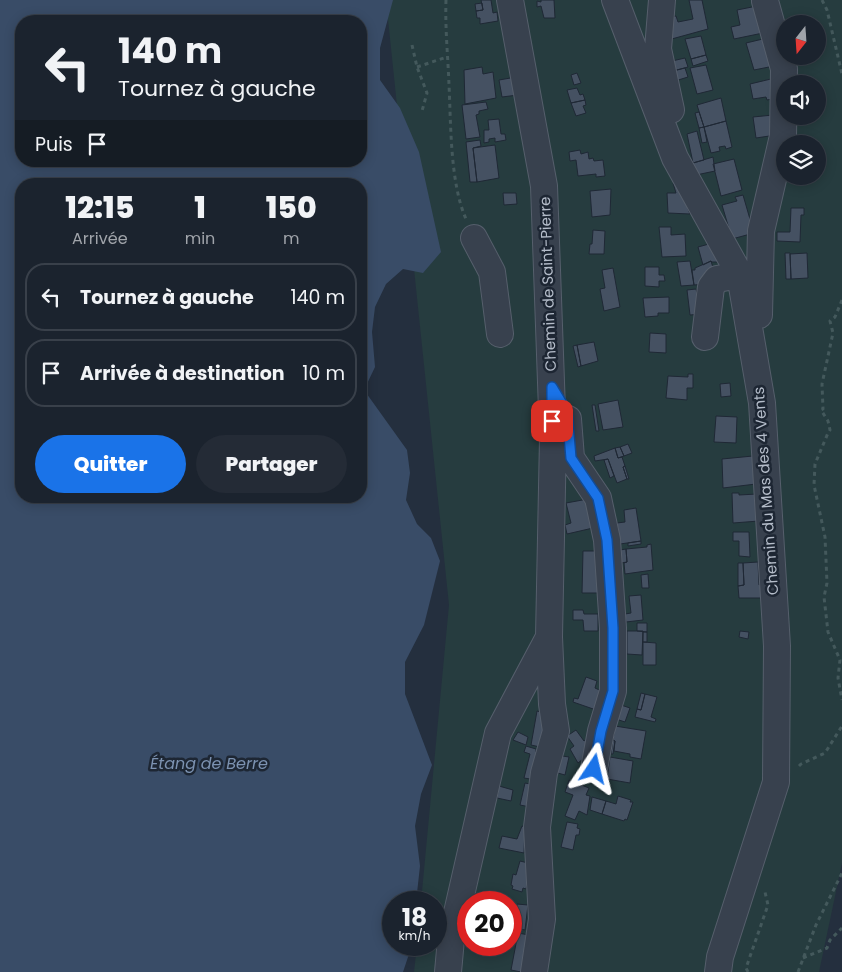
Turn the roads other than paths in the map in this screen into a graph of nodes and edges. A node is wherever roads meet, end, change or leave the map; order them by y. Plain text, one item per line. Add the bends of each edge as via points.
1 (510, 0) edge
2 (615, 0) edge
3 (662, 0) edge
4 (765, 1) edge
5 (675, 158) junction
6 (474, 238) road end
7 (740, 275) junction
8 (500, 334) dead end
9 (705, 337) dead end
10 (754, 358) junction
11 (552, 387) junction
12 (549, 636) junction
13 (594, 769) dead end
14 (448, 972) edge
15 (534, 972) edge
16 (718, 972) edge

1 - 11 street, Chemin de Saint-Pierre via 544,186
2 - 5 street, Chemin du Mas des 4 Vents
3 - 5 street via 658,49 672,116
4 - 10 street via 784,69 783,136 761,231 759,319
5 - 7 street, Chemin du Mas des 4 Vents
6 - 8 street via 492,272
7 - 9 street via 717,279 711,287
7 - 10 street, Chemin du Mas des 4 Vents
10 - 16 street, Chemin du Mas des 4 Vents via 762,403 777,646 776,782 720,956
11 - 12 street, Chemin de Saint-Pierre
11 - 13 street via 567,412 571,458 598,498 607,540 613,628 613,691
12 - 14 street, Chemin de Saint-Pierre via 498,733 451,939
12 - 15 street via 556,731 544,773 537,827 542,919

